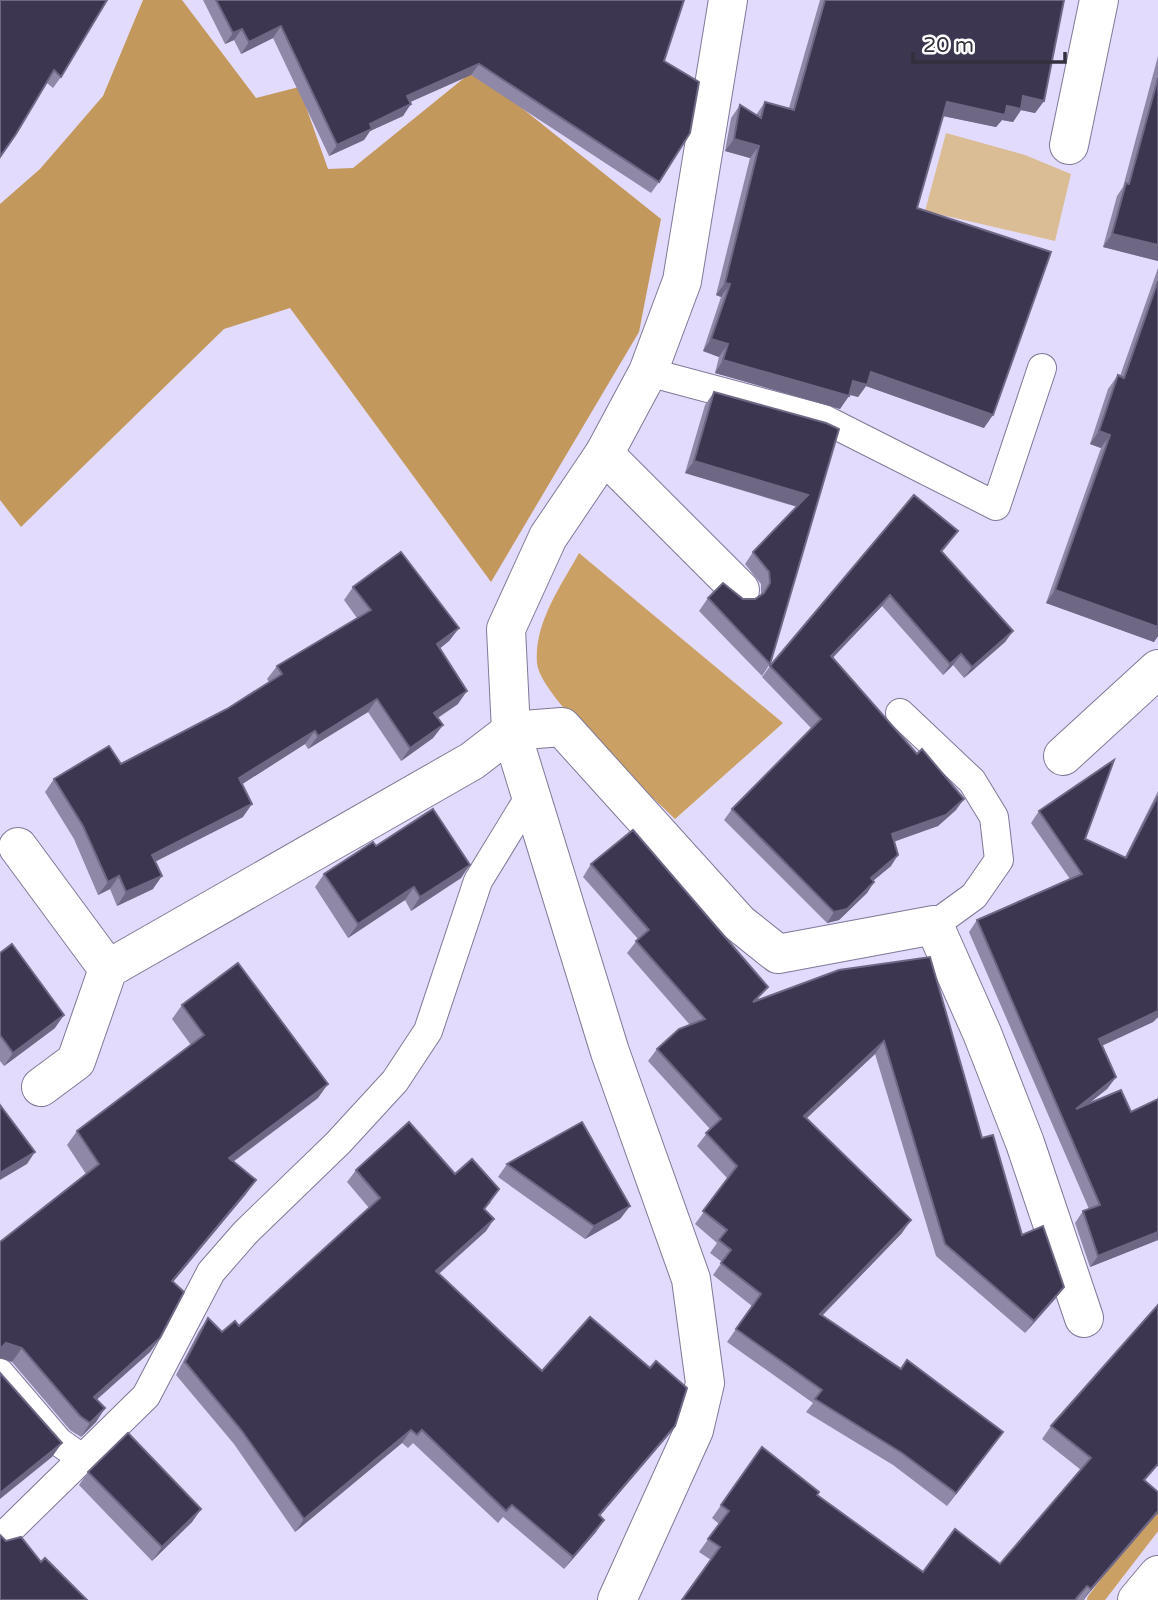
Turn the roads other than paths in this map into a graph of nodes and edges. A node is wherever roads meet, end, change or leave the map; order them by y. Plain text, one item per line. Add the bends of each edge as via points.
1 (728, 0) edge
2 (1099, 0) edge
3 (1069, 145) dead end
4 (1042, 368) dead end
5 (648, 372) junction
6 (604, 454) junction
7 (740, 590) dead end
8 (1158, 669) edge
9 (900, 713) dead end
10 (511, 731) junction
11 (1063, 756) dead end
12 (530, 796) junction
13 (18, 847) dead end
14 (933, 925) junction
15 (108, 968) junction
16 (41, 1087) dead end
17 (1084, 1318) dead end
18 (0, 1373) edge
19 (83, 1459) junction
20 (0, 1539) edge
21 (1158, 1575) edge
22 (617, 1600) edge
23 (1137, 1600) edge

1 - 5 street via 682,281
2 - 3 street
4 - 5 lane via 996,506 824,419
5 - 6 street
6 - 7 street
6 - 10 street via 548,537 506,629
8 - 11 street
9 - 14 lane via 972,781 994,817 999,859 974,896
10 - 12 street
10 - 14 street via 562,727 739,923 778,954
10 - 15 street via 472,761
12 - 19 lane via 478,881 428,1031 395,1081 211,1272 145,1396
12 - 22 street via 610,1052 691,1279 705,1383 694,1430
13 - 15 street
14 - 17 street via 1026,1143
15 - 16 street via 76,1061
18 - 19 lane via 59,1442
19 - 20 lane
21 - 23 street

